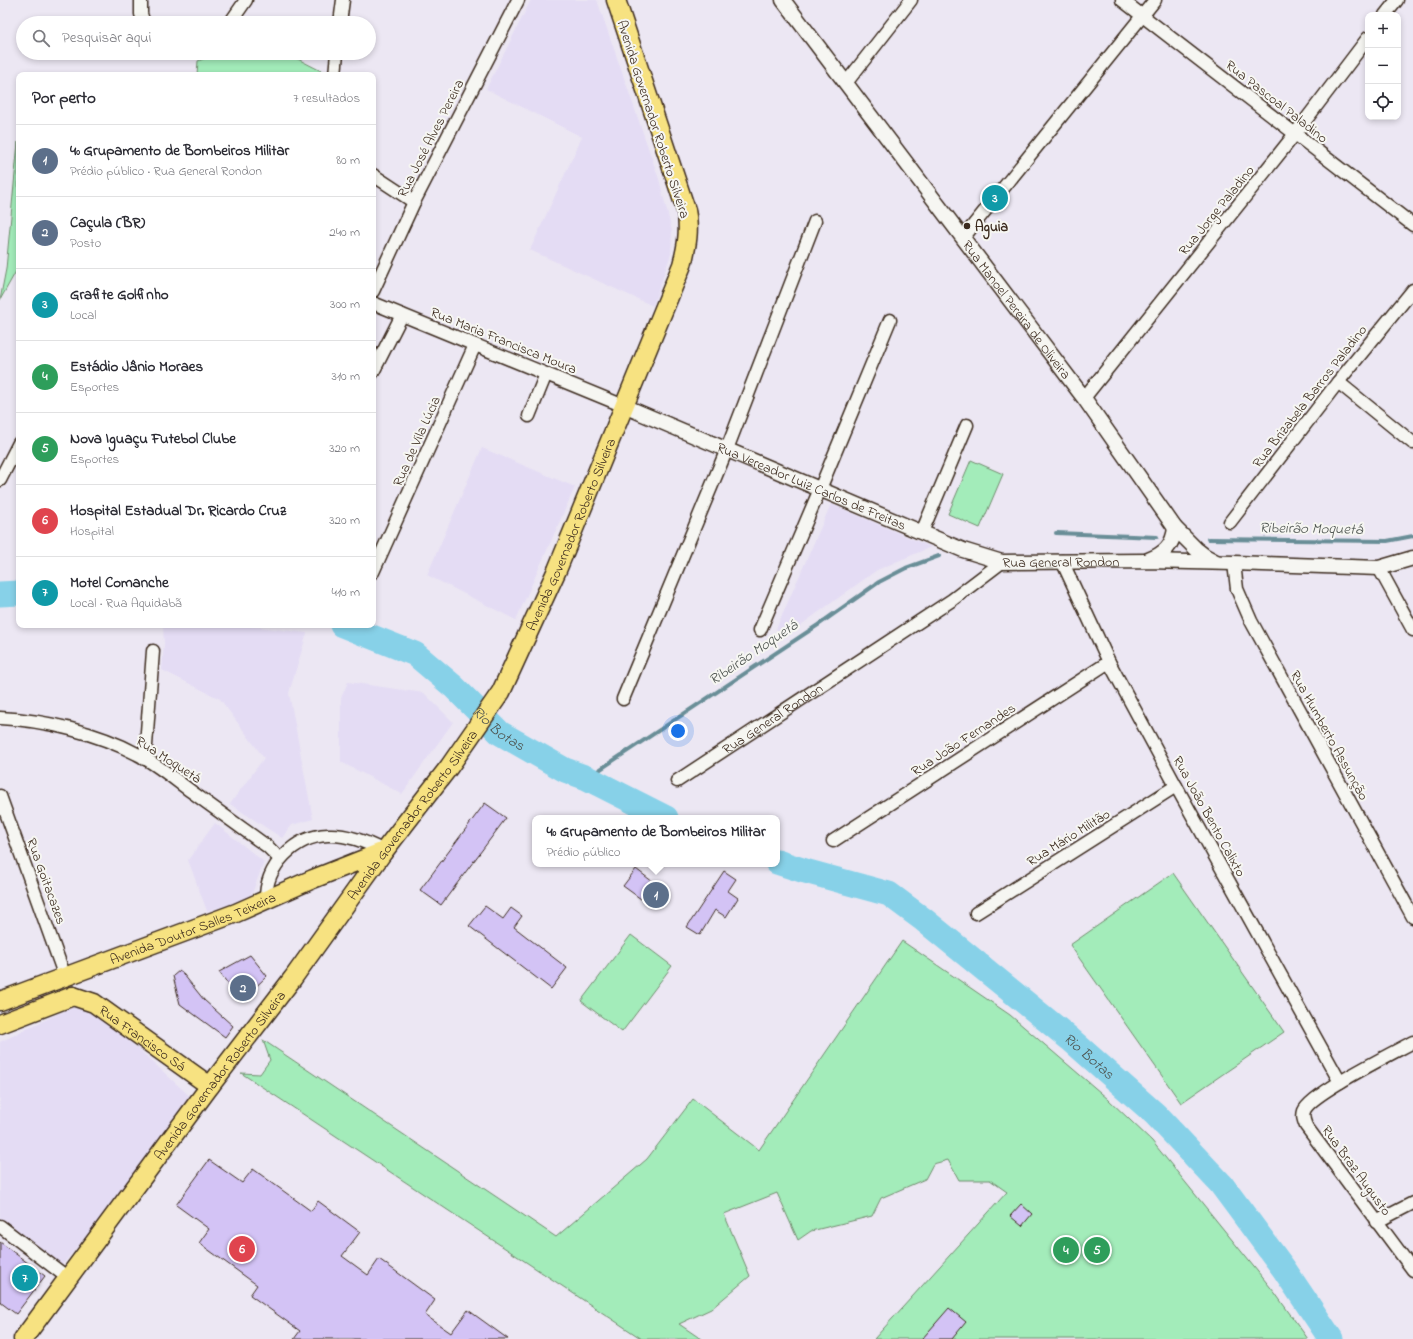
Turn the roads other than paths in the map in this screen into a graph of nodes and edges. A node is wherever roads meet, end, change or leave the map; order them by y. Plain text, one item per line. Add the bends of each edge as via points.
1 (141, 0) edge
2 (246, 0) edge
3 (343, 0) edge
4 (518, 0) edge
5 (616, 0) edge
6 (783, 0) edge
7 (911, 0) edge
8 (1122, 0) edge
9 (1155, 0) edge
10 (1397, 0) edge
11 (1387, 12) edge
12 (142, 16) edge
13 (235, 16) edge
14 (341, 16) edge
15 (1142, 16) junction
16 (1365, 42) edge
17 (336, 60) edge
18 (335, 72) edge
19 (846, 83) junction
20 (1295, 134) junction
21 (376, 177) edge
22 (414, 202) junction
23 (815, 221) dead end
24 (1413, 225) edge
25 (963, 238) junction
26 (376, 284) edge
27 (1413, 290) edge
28 (376, 304) edge
29 (402, 315) junction
30 (890, 320) dead end
31 (476, 345) junction
32 (376, 366) edge
33 (546, 374) junction
34 (1338, 382) junction
35 (1084, 398) junction
36 (624, 406) junction
37 (530, 416) dead end
38 (967, 425) dead end
39 (1413, 443) edge
40 (16, 449) edge
41 (727, 449) junction
42 (0, 480) edge
43 (820, 489) junction
44 (1230, 522) dead end
45 (1175, 528) junction
46 (922, 532) junction
47 (1413, 558) edge
48 (1062, 561) junction
49 (1147, 561) junction
50 (1002, 562) junction
51 (1218, 562) junction
52 (1234, 562) junction
53 (376, 565) edge
54 (1379, 568) junction
55 (760, 630) dead end
56 (1413, 630) edge
57 (153, 651) dead end
58 (1109, 662) junction
59 (623, 699) dead end
60 (0, 718) edge
61 (145, 758) junction
62 (677, 781) dead end
63 (1176, 786) junction
64 (0, 796) edge
65 (833, 841) dead end
66 (384, 851) junction
67 (280, 859) junction
68 (331, 872) junction
69 (266, 900) junction
70 (347, 904) junction
71 (976, 912) dead end
72 (1413, 917) edge
73 (65, 977) junction
74 (73, 996) junction
75 (0, 1001) edge
76 (0, 1024) edge
77 (1413, 1042) edge
78 (1340, 1082) junction
79 (210, 1086) junction
80 (1413, 1203) edge
81 (1376, 1222) junction
82 (0, 1226) edge
83 (1413, 1270) edge
84 (68, 1278) junction
85 (23, 1339) edge

1 - 12 street
2 - 13 street
3 - 14 street
4 - 22 street, Rua José Alves Pereira
5 - 36 main road, Avenida Governador Roberto Silveira via 686,210 689,228 682,265
6 - 19 street, Rua Manoel Pereira de Oliveira
7 - 19 street
8 - 15 street, Rua Pascoal Paladino
9 - 15 street
10 - 11 street
15 - 20 street, Rua Pascoal Paladino
15 - 25 street
16 - 20 street, Rua Jorge Paladino
17 - 18 street
19 - 25 street, Rua Manoel Pereira de Oliveira
20 - 24 street, Rua Pascoal Paladino
20 - 35 street, Rua Jorge Paladino
21 - 22 street
22 - 26 street, Rua José Alves Pereira
23 - 41 street
25 - 35 street, Rua Manoel Pereira de Oliveira
27 - 34 street, Rua Brizabela Barros Paladino
28 - 29 street, Rua Maria Francisca Moura
29 - 31 street, Rua Maria Francisca Moura
29 - 32 street
30 - 43 street
31 - 33 street, Rua Maria Francisca Moura
31 - 53 street, Rua de Vila Lúcia
33 - 36 street, Rua Maria Francisca Moura
33 - 37 street
34 - 39 street
34 - 44 street, Rua Brizabela Barros Paladino
35 - 45 street, Rua Manoel Pereira de Oliveira
36 - 41 street, Rua Vereador Luiz Carlos de Freitas
36 - 66 main road, Avenida Governador Roberto Silveira via 557,570 501,692
38 - 46 street
40 - 42 street
41 - 43 street, Rua Vereador Luiz Carlos de Freitas
41 - 59 street
43 - 46 street, Rua Vereador Luiz Carlos de Freitas
43 - 55 street
45 - 49 street via 1167,550
45 - 51 street, Rua Manoel Pereira de Oliveira via 1196,549
46 - 50 street, Rua Vereador Luiz Carlos de Freitas via 963,550
47 - 54 street, Rua General Rondon
48 - 49 street, Rua General Rondon
48 - 50 street, Rua General Rondon
48 - 58 street, Rua João Bento Calixto
49 - 51 street, Rua General Rondon
50 - 62 street, Rua General Rondon via 952,600
51 - 52 street, Rua General Rondon
52 - 54 street, Rua General Rondon
52 - 72 street, Rua Humberto Assunção via 1237,589 1251,620
54 - 56 street
57 - 61 street
58 - 63 street, Rua João Bento Calixto
58 - 65 street, Rua João Fernandes
60 - 61 street, Rua Moquetá via 80,732 109,741
61 - 67 street, Rua Moquetá
63 - 71 street, Rua Mário Militão
63 - 78 street, Rua João Bento Calixto
64 - 73 street, Rua Goitacazes
66 - 67 street via 360,840 327,835 301,843
66 - 68 main road, Avenida Doutor Salles Teixeira
66 - 70 main road, Avenida Governador Roberto Silveira
67 - 69 street via 269,880
68 - 69 main road, Avenida Doutor Salles Teixeira
68 - 70 main road via 346,888
69 - 73 main road, Avenida Doutor Salles Teixeira
70 - 79 main road, Avenida Governador Roberto Silveira
73 - 74 main road
73 - 75 main road, Avenida Doutor Salles Teixeira
74 - 76 main road
74 - 79 main road, Rua Francisco Sá via 94,1003
77 - 78 street
78 - 81 street, Rua Braz Augusto via 1312,1101 1306,1107 1303,1118 1306,1126
79 - 84 main road, Avenida Governador Roberto Silveira
80 - 81 street
81 - 83 street, Rua Braz Augusto
82 - 84 street
84 - 85 main road, Avenida Governador Roberto Silveira

